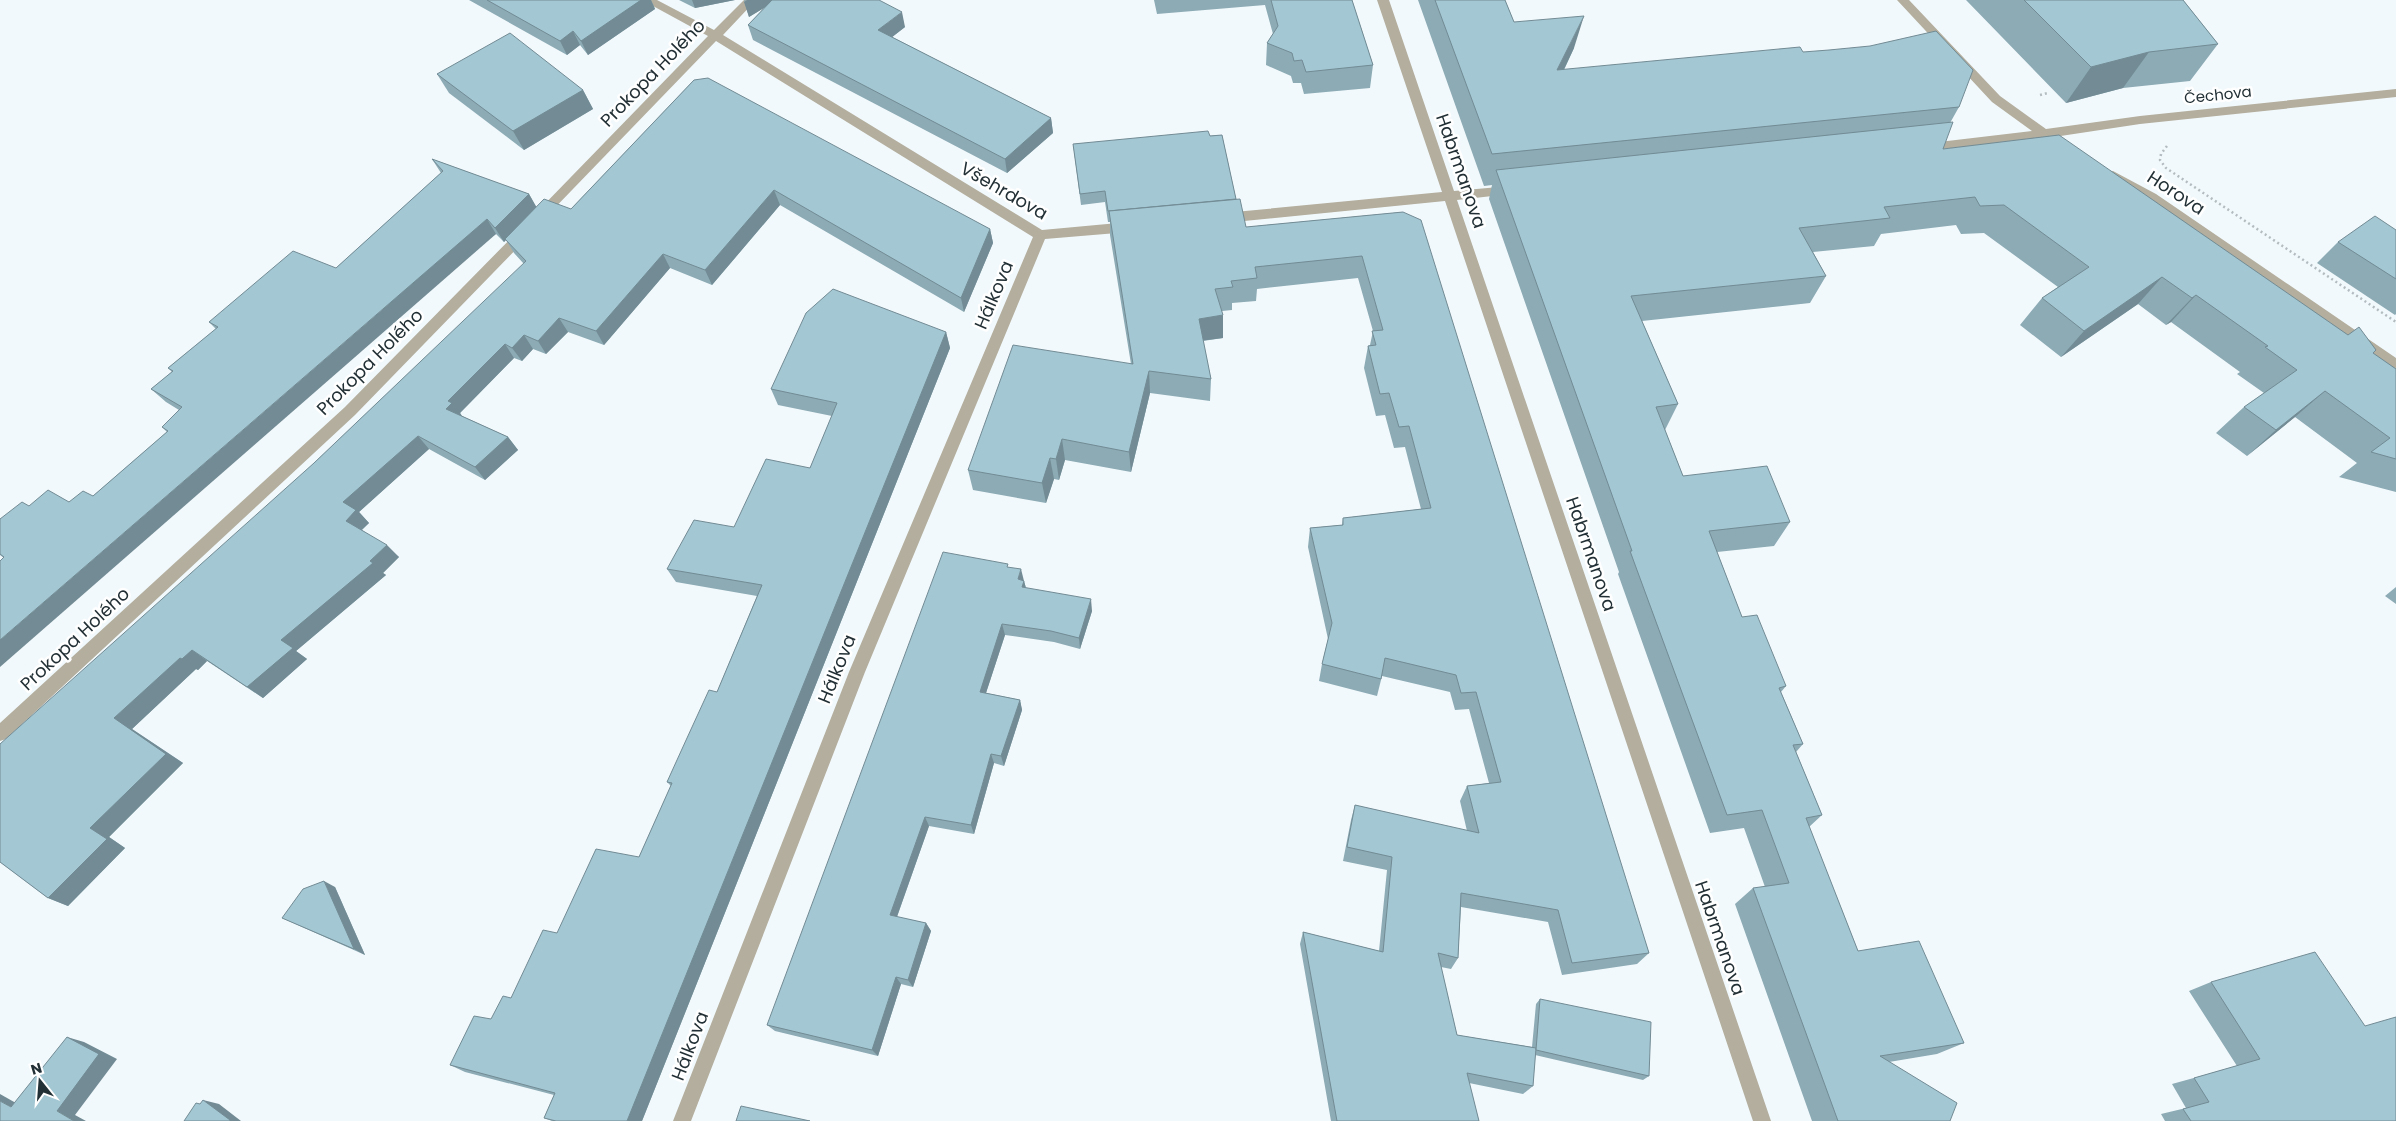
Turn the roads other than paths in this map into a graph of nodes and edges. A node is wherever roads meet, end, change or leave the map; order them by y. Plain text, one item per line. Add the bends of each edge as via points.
1 (648, 0) edge
2 (750, 0) edge
3 (1383, 0) edge
4 (1903, 0) edge
5 (716, 36) junction
6 (2396, 93) edge
7 (2043, 134) junction
8 (2060, 144) edge
9 (1910, 149) edge
10 (2102, 168) edge
11 (1527, 188) edge
12 (1450, 196) junction
13 (1207, 220) edge
14 (1138, 226) edge
15 (1040, 235) junction
16 (2396, 365) edge
17 (0, 734) edge
18 (682, 1121) edge
19 (1762, 1121) edge

1 - 5 street, Všehrdova
2 - 5 street, Prokopa Holého
3 - 12 street, Habrmanova
4 - 7 street via 1996,99
5 - 15 street, Všehrdova
5 - 17 street, Prokopa Holého via 350,411
6 - 7 street, Čechova via 2140,120
7 - 8 street
7 - 9 street, Čechova
10 - 16 street, Horova via 2152,197
11 - 12 street
12 - 13 street
12 - 19 street, Habrmanova
14 - 15 street, Všehrdova
15 - 18 street, Hálkova via 857,672

